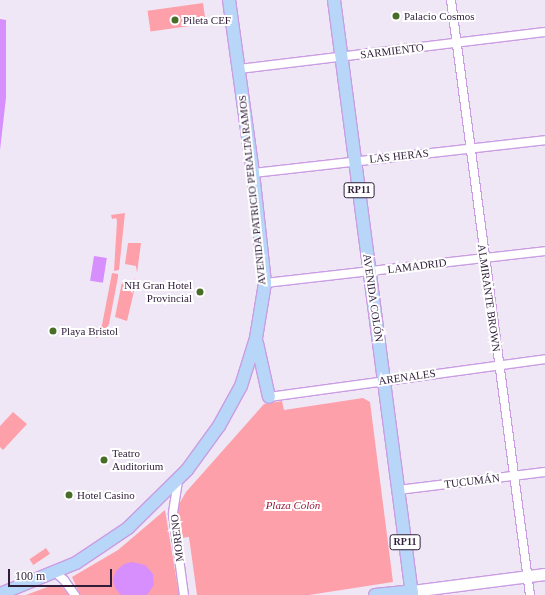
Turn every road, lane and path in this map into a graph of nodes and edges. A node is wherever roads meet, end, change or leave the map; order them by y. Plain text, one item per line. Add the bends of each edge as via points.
1 (229, 0) edge
2 (334, 0) edge
3 (451, 0) edge
4 (545, 32) edge
5 (456, 43) junction
6 (341, 57) junction
7 (239, 69) junction
8 (545, 140) edge
9 (470, 148) junction
10 (355, 161) junction
11 (253, 173) junction
12 (545, 251) edge
13 (484, 258) junction
14 (370, 272) junction
15 (265, 283) junction
16 (256, 338) junction
17 (545, 359) edge
18 (498, 365) junction
19 (384, 380) junction
20 (268, 397) joint
21 (545, 472) edge
22 (514, 476) junction
23 (178, 481) junction
24 (398, 490) junction
25 (56, 573) junction
26 (545, 574) edge
27 (527, 577) junction
28 (412, 593) edge
29 (0, 594) edge
30 (75, 595) edge
31 (184, 595) edge
32 (375, 595) edge
33 (530, 595) edge

1 - 7 main road, AVENIDA PATRICIO PERALTA RAMOS
2 - 6 main road, AVENIDA COLÓN / RP11
3 - 5 street, ALMIRANTE BROWN
4 - 5 street, SARMIENTO
5 - 6 street, SARMIENTO
5 - 9 street, ALMIRANTE BROWN
6 - 7 street, SARMIENTO
6 - 10 main road, AVENIDA COLÓN / RP11
7 - 11 main road, AVENIDA PATRICIO PERALTA RAMOS
8 - 9 street, LAS HERAS
9 - 10 street, LAS HERAS
9 - 13 street, ALMIRANTE BROWN
10 - 11 street, LAS HERAS
10 - 14 main road, AVENIDA COLÓN / RP11
11 - 15 main road, AVENIDA PATRICIO PERALTA RAMOS
12 - 13 street, LAMADRID
13 - 14 street, LAMADRID
13 - 18 street, ALMIRANTE BROWN
14 - 15 street, LAMADRID
14 - 19 main road, AVENIDA COLÓN / RP11
15 - 16 main road, AVENIDA PATRICIO PERALTA RAMOS
16 - 20 main road
16 - 23 main road, AVENIDA PATRICIO PERALTA RAMOS via 235,400 212,437
17 - 18 street, ARENALES
18 - 19 street, ARENALES
18 - 22 street, ALMIRANTE BROWN
19 - 20 street, ARENALES
19 - 24 main road, AVENIDA COLÓN / RP11
21 - 22 street, TUCUMÁN
22 - 24 street, TUCUMÁN
22 - 27 street, ALMIRANTE BROWN
23 - 25 main road, AVENIDA PATRICIO PERALTA RAMOS via 114,540
23 - 31 street, MORENO via 173,514
24 - 28 main road, AVENIDA COLÓN / RP11
25 - 29 main road, AVENIDA PATRICIO PERALTA RAMOS
25 - 30 street
26 - 27 street
27 - 28 street
27 - 33 street, ALMIRANTE BROWN
28 - 32 main road

